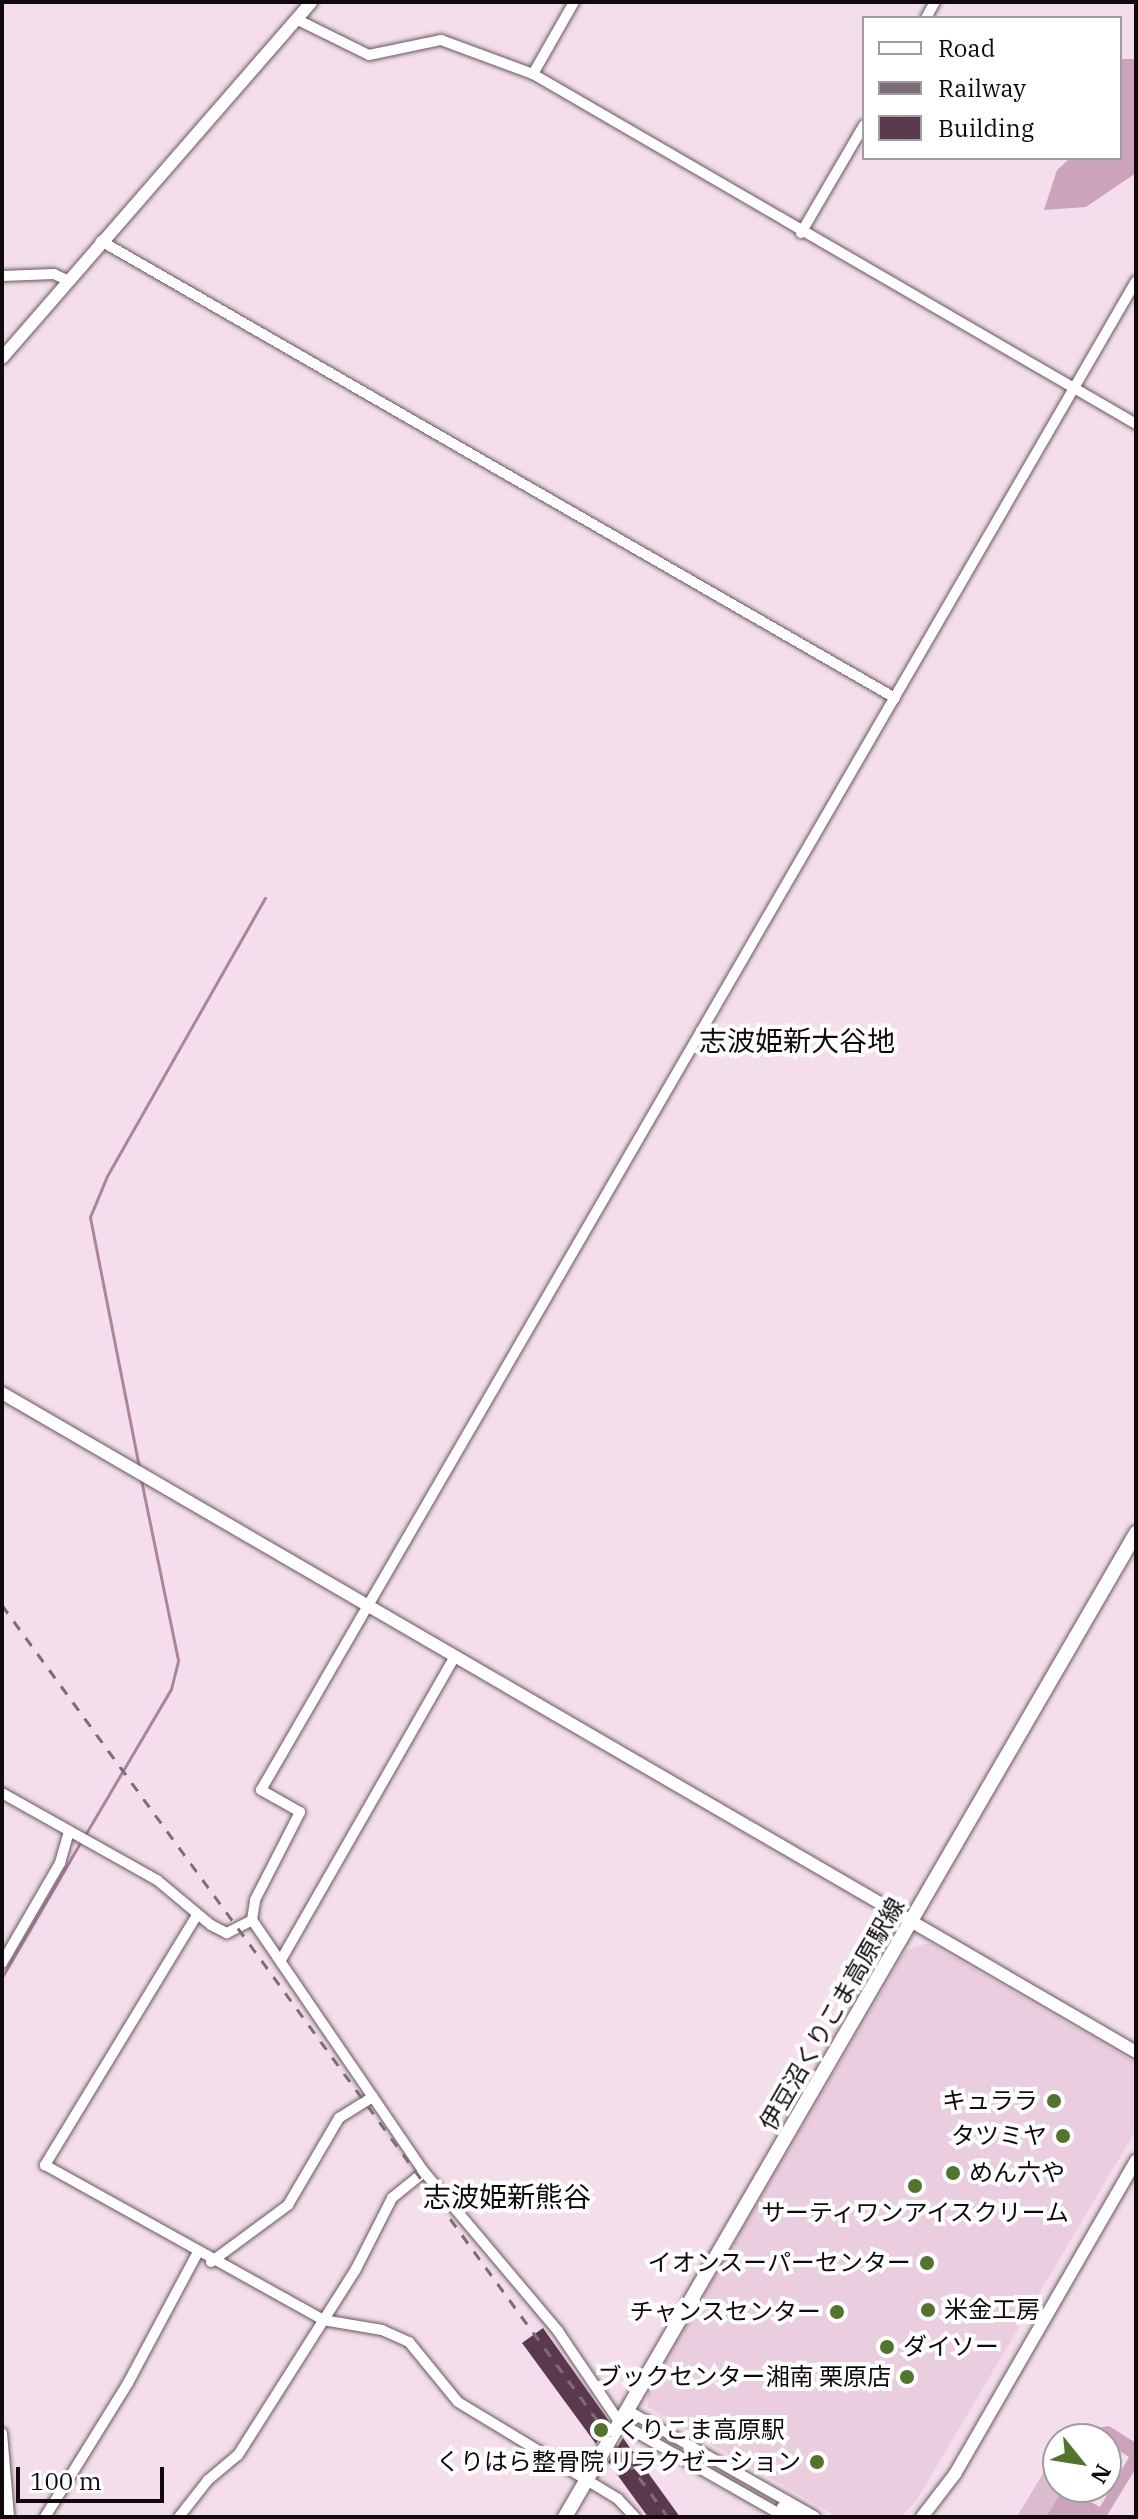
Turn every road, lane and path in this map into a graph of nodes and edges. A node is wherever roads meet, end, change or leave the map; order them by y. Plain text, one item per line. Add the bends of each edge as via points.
1 (311, 2) edge
2 (574, 2) edge
3 (296, 19) junction
4 (533, 74) junction
5 (862, 128) edge
6 (801, 233) junction
7 (101, 241) junction
8 (2, 276) edge
9 (69, 281) junction
10 (1136, 281) edge
11 (2, 358) edge
12 (1074, 388) junction
13 (1136, 424) edge
14 (895, 698) junction
15 (2, 1393) edge
16 (1136, 1533) edge
17 (365, 1604) junction
18 (455, 1656) junction
19 (2, 1793) edge
20 (72, 1834) junction
21 (197, 1915) junction
22 (252, 1920) junction
23 (910, 1921) junction
24 (281, 1960) junction
25 (2, 1963) edge
26 (1136, 2052) edge
27 (373, 2097) junction
28 (1136, 2160) edge
29 (424, 2172) junction
30 (197, 2254) junction
31 (211, 2262) junction
32 (323, 2320) junction
33 (624, 2417) junction
34 (2, 2433) edge
35 (698, 2453) junction
36 (702, 2470) junction
37 (586, 2481) junction
38 (759, 2488) junction
39 (9, 2517) edge
40 (45, 2517) edge
41 (179, 2517) edge
42 (565, 2517) edge
43 (635, 2517) edge
44 (785, 2517) edge
45 (799, 2517) edge
46 (815, 2517) edge
47 (922, 2517) edge

1 - 3 street
2 - 4 street
3 - 4 street via 369,55 441,40
3 - 7 street
4 - 6 street
5 - 6 street
6 - 12 street
7 - 9 street
7 - 14 street
8 - 9 street via 54,274
9 - 11 street
10 - 12 street
12 - 13 street
12 - 14 street
14 - 17 street
15 - 17 street
16 - 23 main road, 伊豆沼くりこま高原駅線
17 - 18 street
17 - 22 street via 261,1790 300,1812 255,1900
18 - 23 street
18 - 24 street
19 - 20 street
20 - 21 street via 157,1880
20 - 25 street
21 - 22 street via 227,1933
21 - 30 street via 45,2165
22 - 24 street
23 - 26 street
23 - 33 main road, 伊豆沼くりこま高原駅線
24 - 27 street
27 - 29 street
27 - 31 street via 339,2118 288,2205
28 - 47 street via 955,2474
29 - 32 street via 392,2198
29 - 33 street
30 - 31 street
30 - 40 street via 128,2383
31 - 32 street
32 - 37 street via 382,2330 409,2342 458,2402
32 - 41 street via 238,2455 208,2480
33 - 35 street
33 - 36 street
33 - 37 main road, 伊豆沼くりこま高原駅線
34 - 39 street
35 - 36 street
35 - 38 street
36 - 44 street
37 - 42 main road, 伊豆沼くりこま高原駅線
37 - 43 street via 618,2499
38 - 45 street
38 - 46 street

